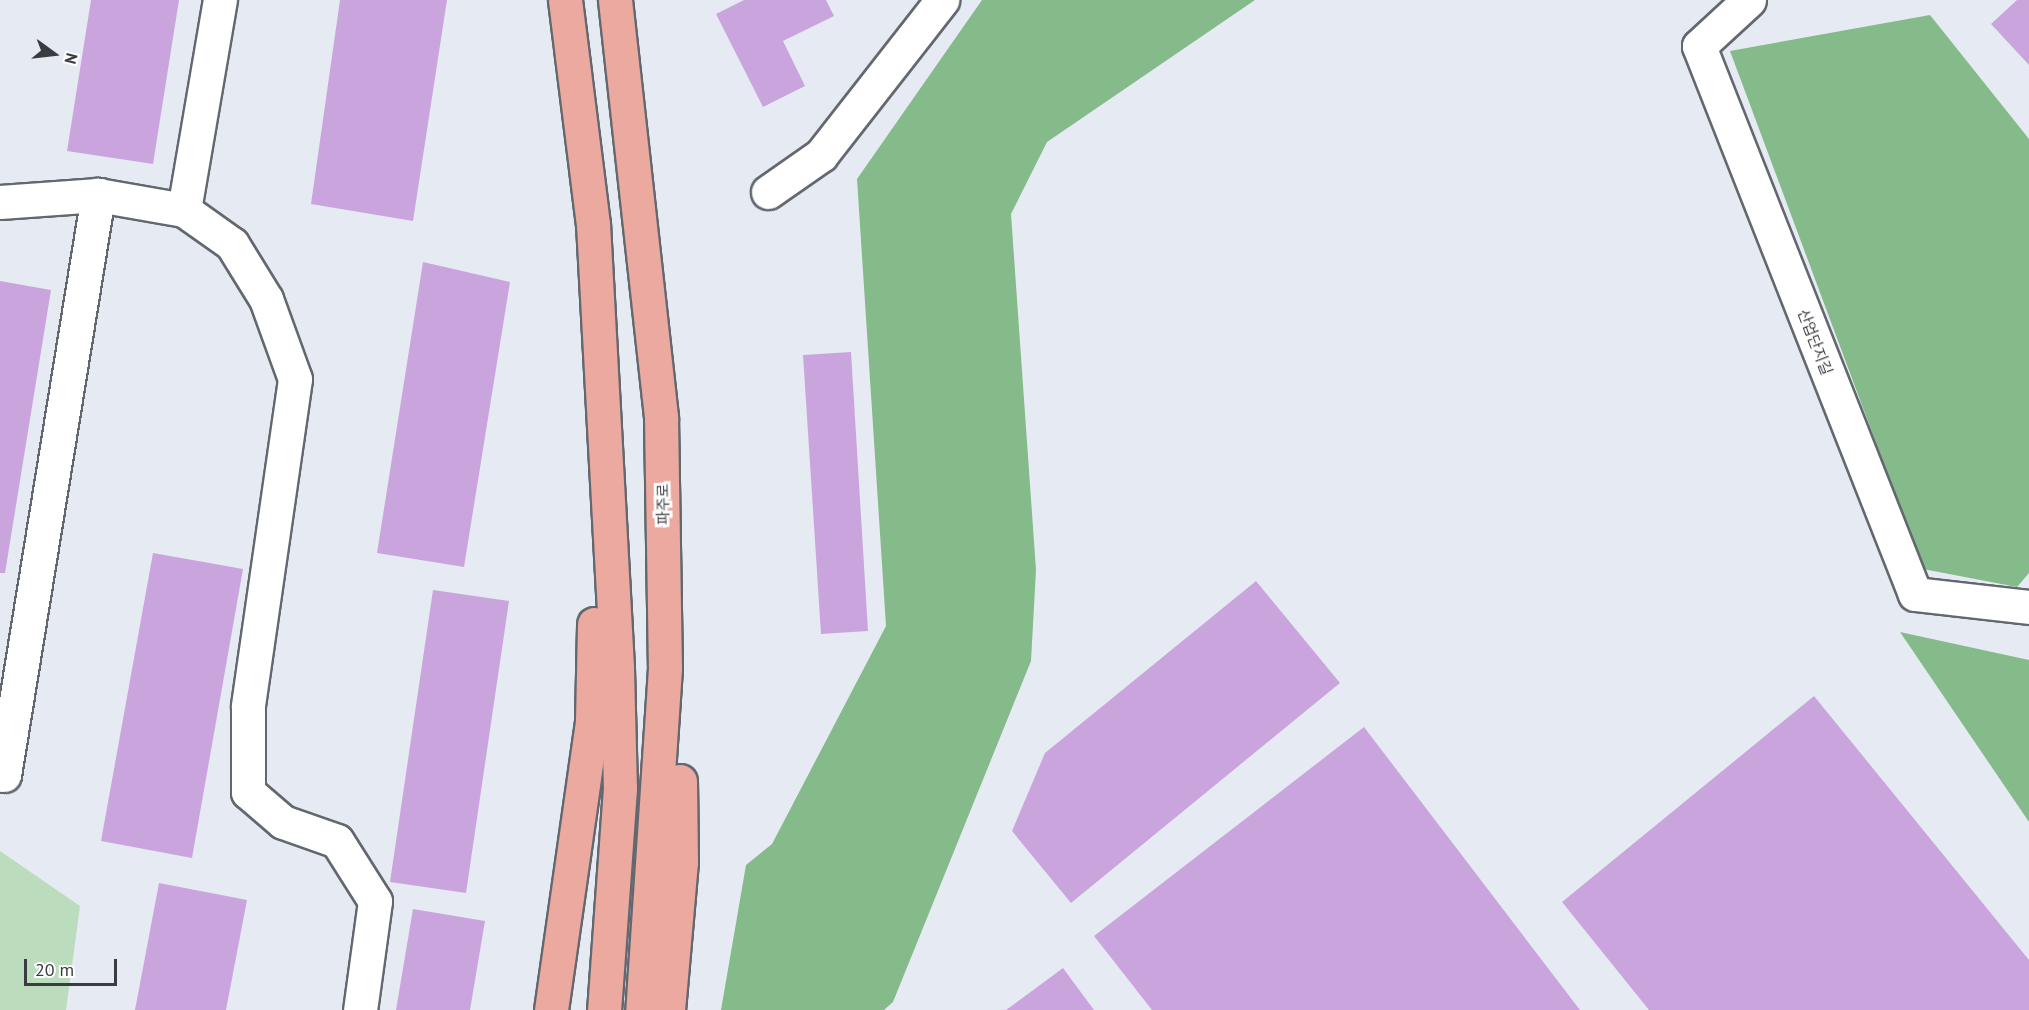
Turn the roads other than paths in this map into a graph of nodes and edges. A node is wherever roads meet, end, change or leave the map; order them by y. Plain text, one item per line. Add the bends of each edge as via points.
1 (220, 0) edge
2 (565, 0) edge
3 (615, 0) edge
4 (942, 0) edge
5 (1749, 0) edge
6 (768, 192) dead end
7 (98, 195) junction
8 (0, 202) edge
9 (184, 210) junction
10 (603, 388) junction
11 (662, 417) junction
12 (2029, 607) edge
13 (4, 775) dead end
14 (360, 1010) edge
15 (551, 1010) edge
16 (604, 1010) edge
17 (642, 1010) edge
18 (668, 1010) edge

1 - 9 street
2 - 10 main road via 593,224
3 - 11 main road, 파주로
4 - 6 street via 821,155
5 - 12 street, 산업단지길 via 1699,46 1915,594
7 - 8 street
7 - 9 street
7 - 13 street
9 - 14 street via 232,244 266,298 295,379 248,707 248,792 283,822 337,841 370,892 375,902
10 - 15 main road via 592,721
10 - 16 main road via 620,788
11 - 17 main road, 파주로 via 665,668
11 - 18 main road via 679,541 681,862

